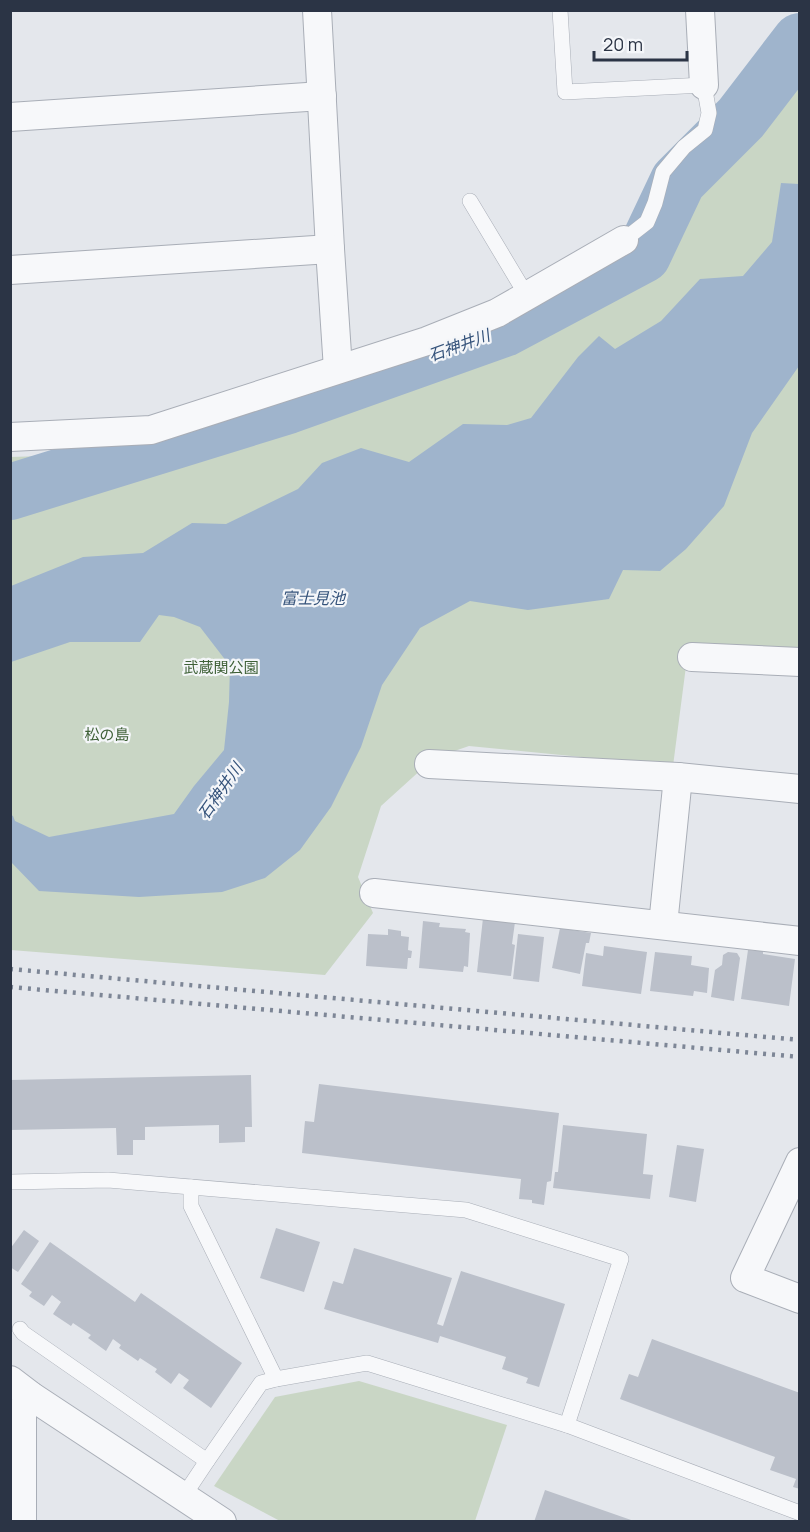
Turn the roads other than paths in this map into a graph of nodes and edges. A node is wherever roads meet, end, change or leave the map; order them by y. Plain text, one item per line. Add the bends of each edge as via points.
1 (317, 10) edge
2 (560, 10) edge
3 (700, 10) edge
4 (704, 85) junction
5 (322, 96) junction
6 (10, 117) edge
7 (470, 201) dead end
8 (624, 240) joint
9 (330, 249) junction
10 (10, 270) edge
11 (527, 296) junction
12 (338, 369) junction
13 (10, 437) edge
14 (692, 657) dead end
15 (800, 662) edge
16 (429, 764) dead end
17 (678, 777) junction
18 (800, 789) edge
19 (374, 893) dead end
20 (663, 926) junction
21 (800, 941) edge
22 (800, 1162) edge
23 (10, 1182) edge
24 (191, 1187) junction
25 (800, 1299) edge
26 (20, 1329) dead end
27 (276, 1378) junction
28 (21, 1388) edge
29 (567, 1425) junction
30 (207, 1461) junction
31 (183, 1497) junction
32 (800, 1513) edge
33 (22, 1521) edge
34 (222, 1521) edge

1 - 5 street
2 - 4 lane via 565,92
3 - 4 street
4 - 8 lane via 709,113 705,130 663,172 647,222
5 - 6 street
5 - 9 street
7 - 11 lane
8 - 11 street
9 - 10 street
9 - 12 street
11 - 12 street via 497,313 427,341
12 - 13 street via 151,430
14 - 15 street
16 - 17 street
17 - 18 street
17 - 20 street
19 - 20 street
20 - 21 street
22 - 25 street via 745,1278
23 - 24 lane via 108,1180
24 - 27 lane via 191,1206
24 - 29 lane via 466,1210 621,1259
26 - 30 lane
27 - 29 lane via 368,1363
27 - 30 lane via 261,1383
28 - 31 street
28 - 33 street
29 - 32 lane
30 - 31 lane
31 - 34 street

